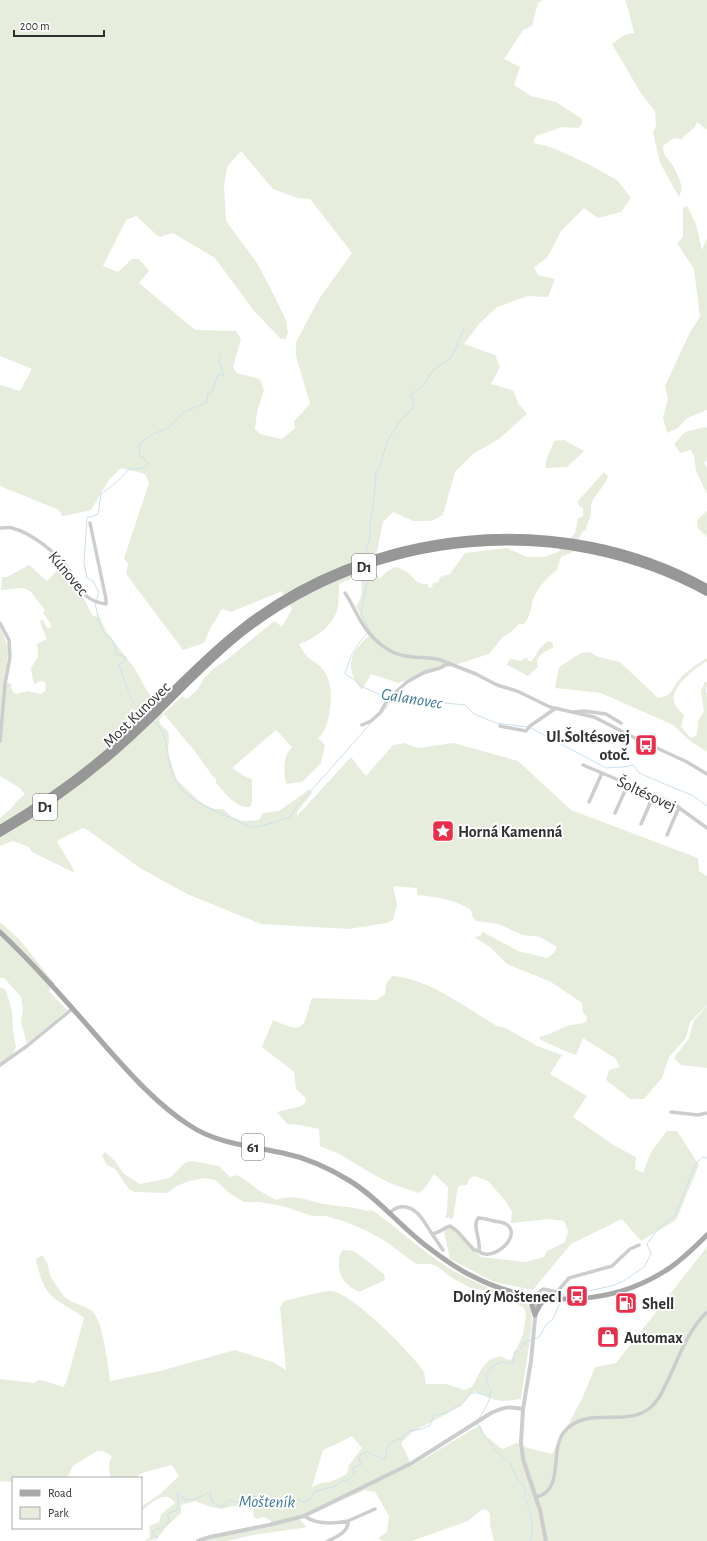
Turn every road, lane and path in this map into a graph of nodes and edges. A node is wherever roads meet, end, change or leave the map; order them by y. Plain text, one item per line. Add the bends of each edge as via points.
1 (90, 523) dead end
2 (0, 528) edge
3 (586, 547) junction
4 (707, 587) edge
5 (345, 593) dead end
6 (707, 594) edge
7 (0, 622) edge
8 (448, 663) junction
9 (556, 708) junction
10 (573, 713) junction
11 (621, 724) dead end
12 (362, 725) dead end
13 (500, 726) dead end
14 (0, 741) edge
15 (104, 759) junction
16 (583, 765) dead end
17 (602, 773) junction
18 (707, 774) edge
19 (628, 784) junction
20 (654, 794) junction
21 (589, 802) dead end
22 (679, 807) junction
23 (615, 813) dead end
24 (641, 824) dead end
25 (0, 828) edge
26 (707, 828) edge
27 (0, 834) edge
28 (666, 835) dead end
29 (0, 932) edge
30 (72, 1009) junction
31 (0, 1065) edge
32 (671, 1112) dead end
33 (707, 1113) edge
34 (389, 1214) junction
35 (432, 1234) junction
36 (707, 1235) edge
37 (639, 1245) dead end
38 (443, 1250) dead end
39 (479, 1250) junction
40 (518, 1293) junction
41 (537, 1297) junction
42 (550, 1299) junction
43 (707, 1312) edge
44 (535, 1315) junction
45 (523, 1409) junction
46 (536, 1497) junction
47 (375, 1509) dead end
48 (304, 1516) junction
49 (348, 1521) junction
50 (198, 1541) edge
51 (328, 1541) edge
52 (546, 1541) edge

1 - 2 street, Kúnovec via 106,604 89,598 81,590 69,569 37,539 12,528
3 - 4 highway, D1 via 642,559
3 - 6 highway, D1 via 652,568
3 - 15 highway, Most Kunovec / D1 via 484,537 397,550 327,575 263,611 237,630 145,725
5 - 8 street via 362,624 382,646 405,656 436,658
7 - 14 street via 9,640 10,657
8 - 9 street
8 - 12 street via 407,682 388,699 380,713
9 - 10 street
9 - 13 street via 526,731
10 - 11 street via 584,710 606,714
10 - 18 street via 594,717
15 - 25 highway, D1
15 - 27 highway, D1 via 48,805
16 - 17 street, Šoltésovej
17 - 19 street, Šoltésovej
17 - 21 street
19 - 20 street, Šoltésovej
19 - 23 street
20 - 22 street, Šoltésovej
20 - 24 street
22 - 26 street, Šoltésovej
22 - 28 street
29 - 30 main road, 61
30 - 31 street
30 - 34 main road, 61 via 163,1106 190,1126 212,1137 297,1156 328,1168 356,1184
32 - 33 street via 698,1115
34 - 35 street via 396,1208 405,1206 415,1210
34 - 40 main road, 61 via 455,1267 473,1277
35 - 38 street
35 - 39 street via 438,1234 450,1226 458,1231 474,1250
36 - 42 main road, 61 via 666,1270 635,1286 589,1299
37 - 41 street via 630,1249 612,1266 569,1278 557,1292 543,1289
39 - 39 street via 486,1254 505,1248 511,1231 508,1226 501,1222 478,1218 476,1224
40 - 41 main road, 61
40 - 44 main road via 530,1301
41 - 42 main road, 61
41 - 44 street
42 - 44 main road via 541,1303
43 - 46 street via 688,1338 656,1402 645,1412 636,1415 598,1417 581,1420 572,1425 559,1442 552,1487 545,1494
44 - 45 street
45 - 46 street via 520,1433 522,1453
45 - 48 street via 502,1408 412,1463
46 - 52 street
47 - 49 street
48 - 49 street via 324,1523
48 - 50 street
49 - 51 street via 346,1529

